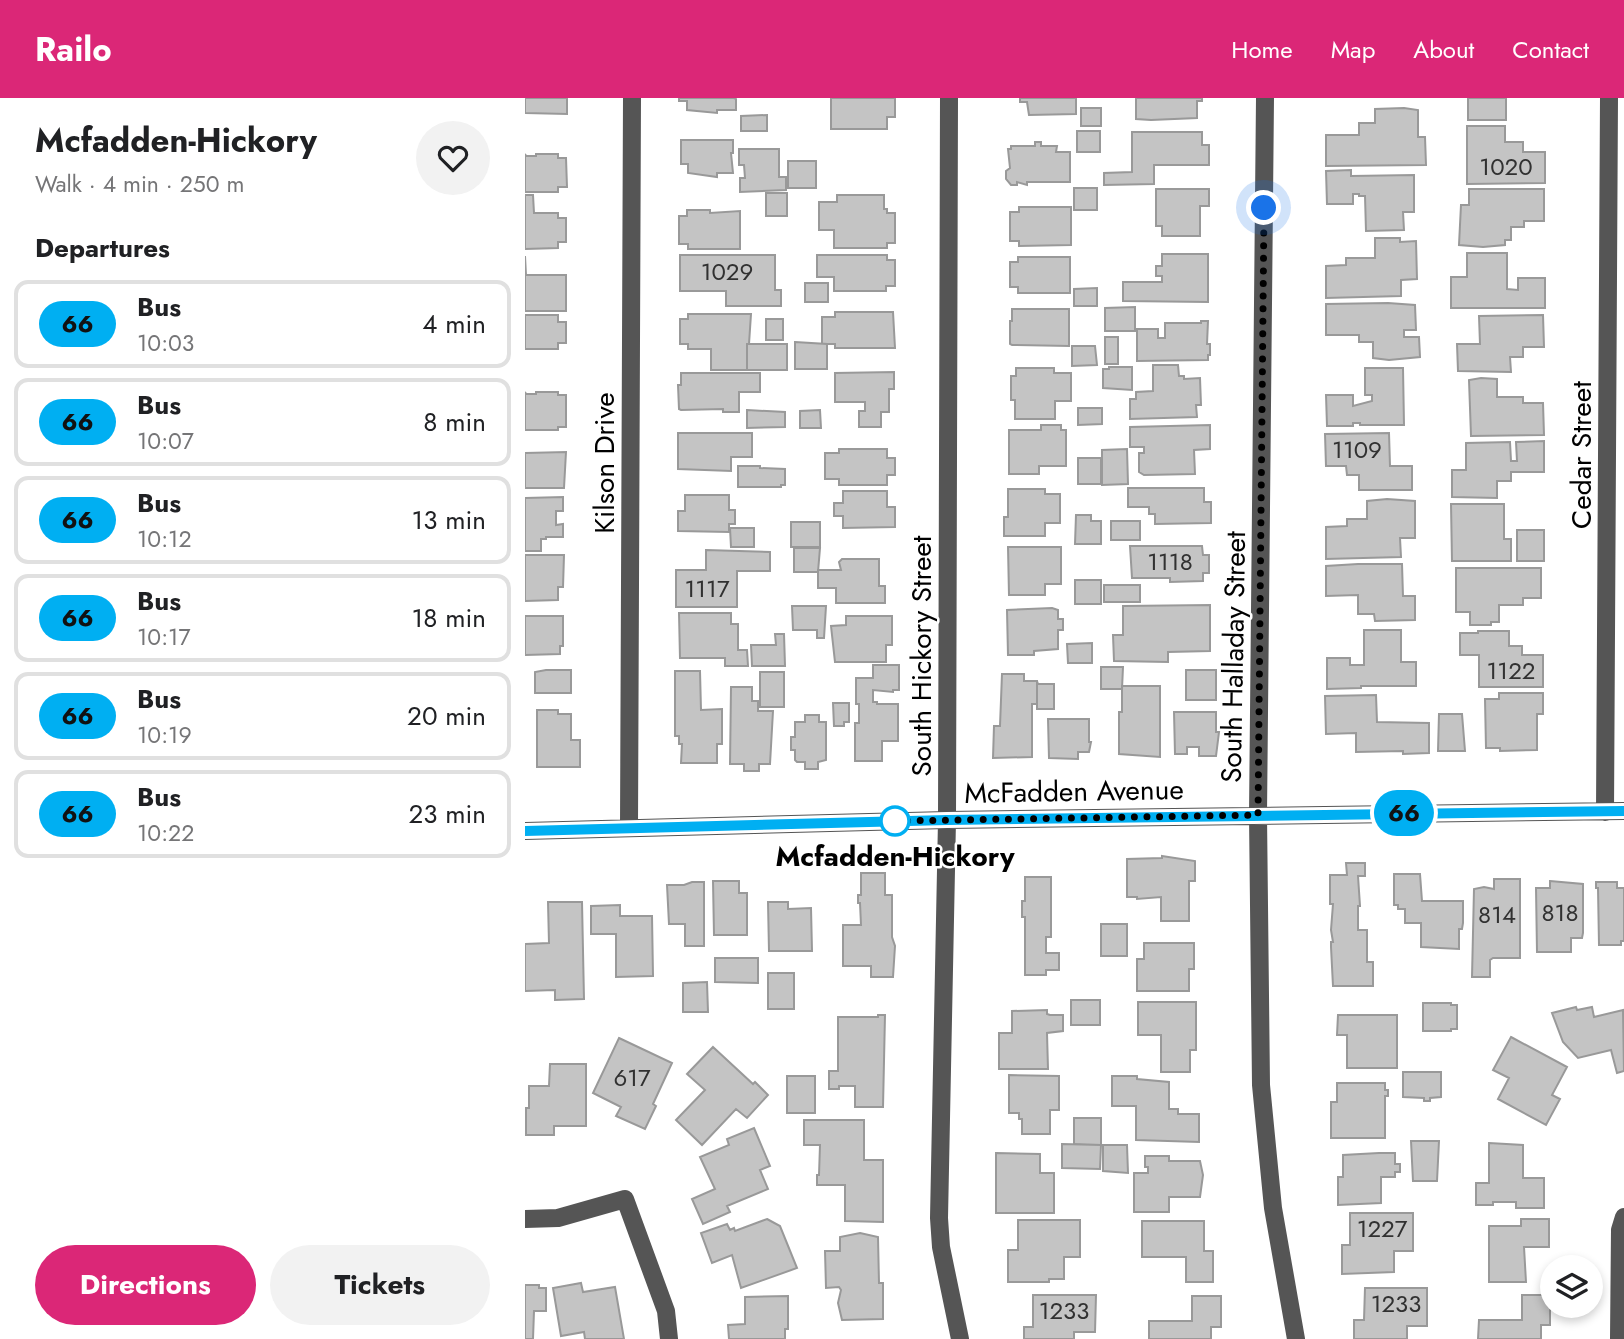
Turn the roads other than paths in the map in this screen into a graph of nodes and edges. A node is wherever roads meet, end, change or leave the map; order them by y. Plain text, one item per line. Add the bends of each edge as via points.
1 (632, 98) edge
2 (949, 98) edge
3 (1265, 98) edge
4 (1609, 98) edge
5 (1616, 141) edge
6 (1616, 450) edge
7 (1615, 623) edge
8 (1605, 811) junction
9 (1624, 811) edge
10 (1258, 815) junction
11 (947, 820) junction
12 (629, 828) junction
13 (525, 831) edge
14 (1624, 1217) edge
15 (525, 1219) edge
16 (669, 1339) edge
17 (960, 1339) edge
18 (1296, 1339) edge
19 (1619, 1339) edge

1 - 12 street, Kilson Drive
2 - 11 street, South Hickory Street
3 - 10 street, South Halladay Street
4 - 5 street, Cedar Street
5 - 6 street, Cedar Street
6 - 7 street, Cedar Street
7 - 8 street, Cedar Street
8 - 9 street, McFadden Avenue
8 - 10 street, McFadden Avenue
10 - 11 street, McFadden Avenue
10 - 18 street, South Halladay Street via 1261,1085 1273,1208
11 - 12 street, McFadden Avenue
11 - 17 street, South Hickory Street via 939,1219
12 - 13 street, McFadden Avenue
14 - 19 street
15 - 16 street via 558,1218 625,1199 666,1311

